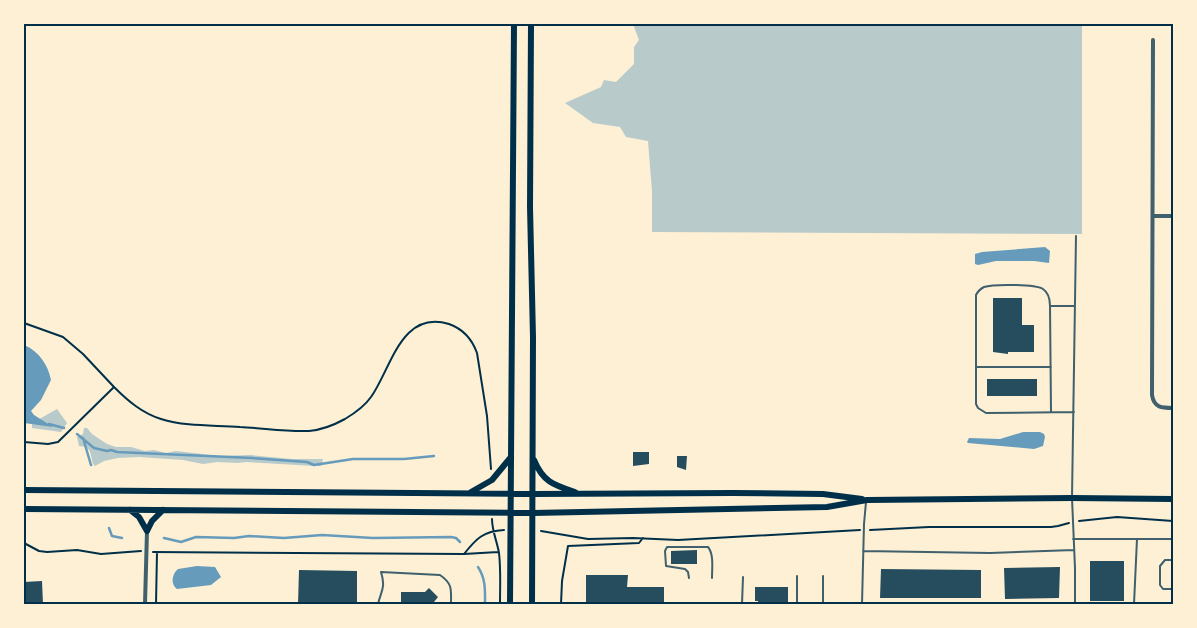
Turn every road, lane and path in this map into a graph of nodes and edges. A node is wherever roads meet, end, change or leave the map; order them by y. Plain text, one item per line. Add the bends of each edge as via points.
1 (514, 24) edge
2 (531, 24) edge
3 (1153, 40) dead end
4 (1152, 216) junction
5 (1173, 216) edge
6 (1076, 236) dead end
7 (1050, 306) junction
8 (1075, 306) junction
9 (24, 323) edge
10 (976, 367) junction
11 (1051, 367) junction
12 (114, 387) junction
13 (1173, 408) edge
14 (1051, 412) junction
15 (1074, 412) junction
16 (24, 442) edge
17 (533, 456) junction
18 (511, 457) junction
19 (492, 480) junction
20 (24, 490) edge
21 (469, 492) junction
22 (511, 493) junction
23 (533, 494) junction
24 (580, 494) junction
25 (1072, 498) junction
26 (1173, 499) edge
27 (866, 500) junction
28 (24, 509) edge
29 (130, 510) junction
30 (163, 510) junction
31 (491, 512) junction
32 (511, 512) junction
33 (533, 513) junction
34 (1173, 521) edge
35 (1072, 522) junction
36 (492, 530) junction
37 (512, 530) junction
38 (533, 530) junction
39 (864, 530) junction
40 (148, 531) junction
41 (642, 538) junction
42 (1073, 539) junction
43 (1137, 539) junction
44 (1173, 539) edge
45 (24, 543) edge
46 (1074, 550) junction
47 (147, 551) junction
48 (863, 551) junction
49 (157, 552) junction
50 (498, 552) junction
51 (464, 554) junction
52 (1173, 560) edge
53 (797, 576) dead end
54 (823, 576) dead end
55 (743, 577) dead end
56 (689, 578) dead end
57 (712, 578) dead end
58 (1173, 589) edge
59 (145, 604) edge
60 (156, 604) edge
61 (378, 604) edge
62 (451, 604) edge
63 (500, 604) edge
64 (510, 604) edge
65 (532, 604) edge
66 (561, 604) edge
67 (742, 604) edge
68 (797, 604) edge
69 (823, 604) edge
70 (862, 604) edge
71 (888, 604) edge
72 (1075, 604) edge
73 (1134, 604) edge

1 - 18 main road
2 - 17 main road
3 - 4 street
4 - 5 street
4 - 13 street via 1152,395 1155,404
6 - 8 lane
7 - 8 lane
7 - 10 lane via 1047,292 1036,286 989,286 979,290 976,295
7 - 11 lane
8 - 15 lane
9 - 12 path via 63,337
10 - 11 lane
10 - 14 lane via 976,404 981,411
11 - 14 lane
12 - 16 path via 58,442
12 - 19 path via 140,410 167,421 309,431 320,429 338,423 363,407 411,330 431,322 447,324 466,334 477,353 487,416
14 - 15 lane
15 - 25 lane
17 - 23 main road
17 - 24 main road via 542,477
18 - 19 main road
18 - 22 main road
19 - 21 main road
20 - 21 main road
21 - 22 main road
22 - 23 main road
22 - 32 main road
23 - 24 main road
23 - 33 main road
24 - 27 main road via 823,494
25 - 26 main road
25 - 27 main road
25 - 35 lane
27 - 33 main road via 827,507
27 - 39 lane
28 - 29 main road
29 - 30 main road
29 - 40 main road
30 - 31 main road
30 - 40 main road via 152,520
31 - 32 main road
31 - 36 path
32 - 33 main road
32 - 37 main road
33 - 38 main road
34 - 35 path via 1117,517
35 - 39 path via 1058,526
35 - 42 lane
36 - 37 path
36 - 50 path
36 - 51 path
37 - 64 main road
38 - 41 path via 588,539
38 - 65 main road
39 - 41 path via 687,540
39 - 48 lane
40 - 47 street
41 - 66 path via 639,543 568,546
42 - 43 lane
42 - 46 lane
43 - 44 lane
43 - 73 lane
45 - 47 path via 47,552 76,550 101,554
46 - 48 lane via 990,553
46 - 72 lane
47 - 49 path
47 - 59 street
48 - 70 lane
49 - 51 path
49 - 60 path
50 - 51 path
50 - 63 path
52 - 58 lane via 1165,560 1160,566 1160,585 1163,589
53 - 68 lane
54 - 69 lane
55 - 67 lane
56 - 57 lane via 684,568 666,566 665,551 668,547 708,547 712,555
61 - 62 lane via 383,593 381,572 440,575 448,580 452,589
70 - 71 lane

